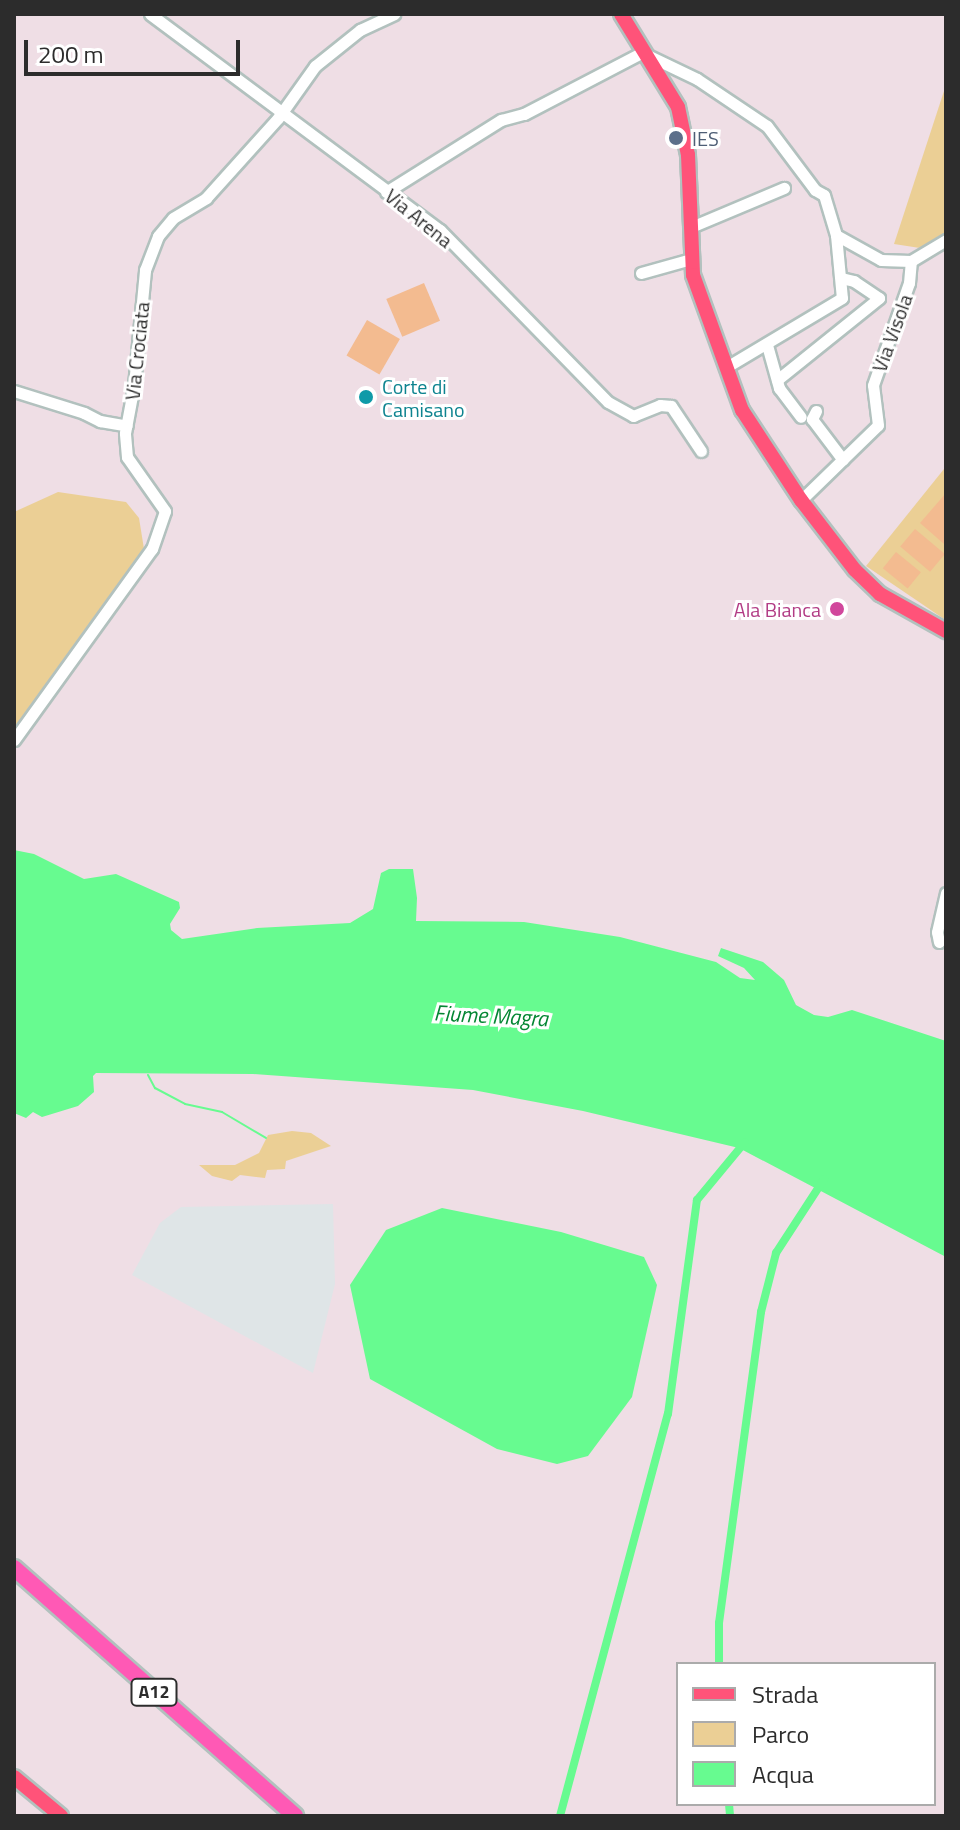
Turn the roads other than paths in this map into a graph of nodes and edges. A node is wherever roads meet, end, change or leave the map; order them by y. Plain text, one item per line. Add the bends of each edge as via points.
1 (150, 14) edge
2 (395, 14) edge
3 (621, 14) edge
4 (646, 53) junction
5 (282, 112) junction
6 (784, 188) dead end
7 (386, 192) junction
8 (691, 227) junction
9 (836, 235) junction
10 (946, 240) edge
11 (691, 259) junction
12 (911, 261) junction
13 (641, 273) dead end
14 (841, 278) junction
15 (767, 345) junction
16 (725, 368) junction
17 (777, 380) junction
18 (14, 391) edge
19 (816, 411) dead end
20 (801, 417) dead end
21 (127, 426) junction
22 (701, 451) dead end
23 (843, 460) junction
24 (801, 500) junction
25 (946, 631) edge
26 (14, 740) edge
27 (946, 893) edge
28 (939, 942) dead end
29 (14, 1568) edge
30 (14, 1582) edge
31 (14, 1777) edge
32 (61, 1816) edge
33 (279, 1816) edge
34 (295, 1816) edge

1 - 5 street, Via Arena
2 - 5 street, Via Crociata via 360,30 315,66
3 - 4 main road
4 - 7 street via 524,114 501,120
4 - 8 main road via 682,121
4 - 9 street via 697,79 767,126 824,195
5 - 7 street, Via Arena
5 - 21 street, Via Crociata via 206,198 173,218 153,245 145,270
6 - 8 street
7 - 22 street, Via Arena via 440,230 608,402 633,416 671,406
8 - 11 main road
9 - 12 street, Via Visola via 881,260
9 - 14 street
10 - 12 street
11 - 13 street
11 - 16 main road
12 - 23 street, Via Visola via 906,296 873,385 878,425
14 - 15 street via 842,298
14 - 17 street, Via Visola via 879,298
15 - 16 street
15 - 17 street
16 - 24 main road via 742,410
17 - 20 street
18 - 21 street
19 - 23 street via 812,419
21 - 26 street, Via Crociata via 127,457 165,511 152,549
23 - 24 street, Via Visola
24 - 25 main road via 880,594
27 - 28 street
29 - 34 highway, A12
30 - 33 highway, A12
31 - 32 main road

